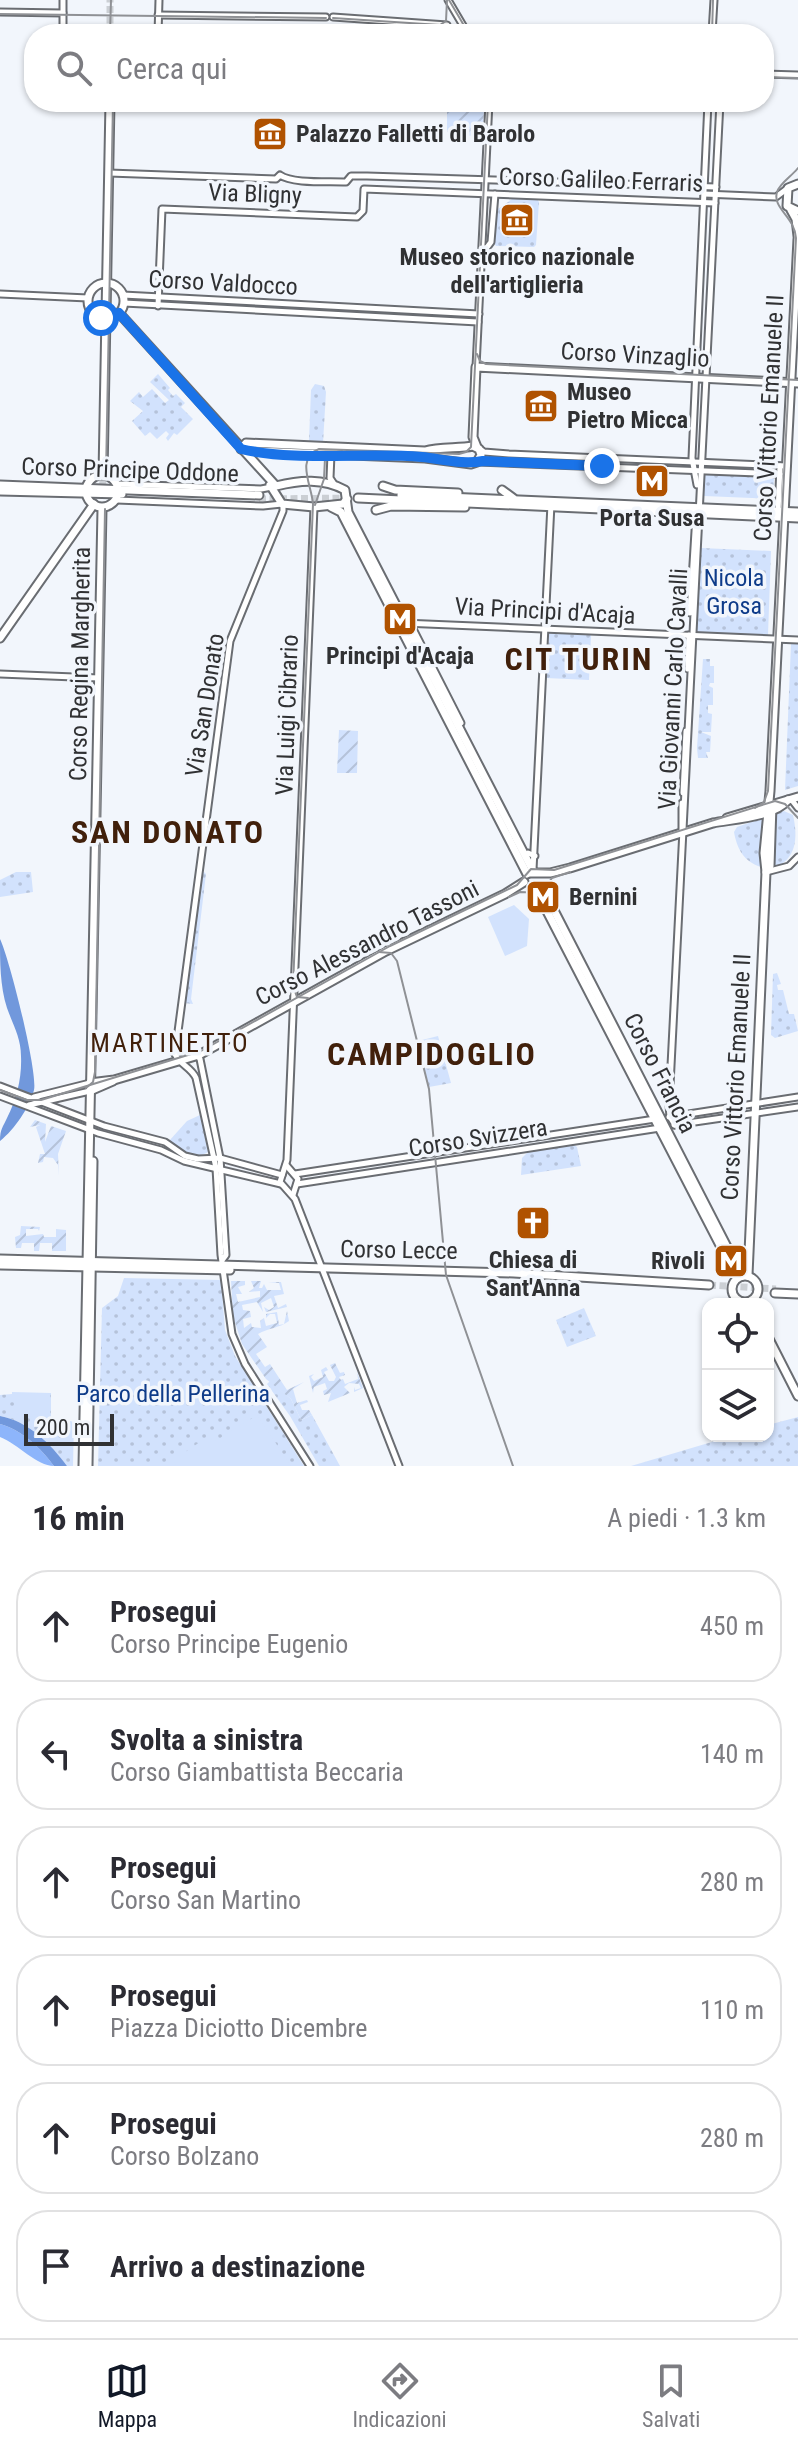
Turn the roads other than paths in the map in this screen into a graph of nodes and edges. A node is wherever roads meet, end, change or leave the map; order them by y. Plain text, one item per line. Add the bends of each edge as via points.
1 (63, 0) edge
2 (159, 0) edge
3 (448, 0) edge
4 (714, 0) edge
5 (0, 12) edge
6 (63, 13) junction
7 (158, 15) junction
8 (63, 24) edge
9 (158, 24) edge
10 (432, 24) edge
11 (459, 24) edge
12 (713, 24) edge
13 (774, 74) edge
14 (798, 75) edge
15 (109, 112) edge
16 (489, 112) edge
17 (708, 112) edge
18 (720, 112) edge
19 (112, 173) junction
20 (798, 176) edge
21 (498, 180) junction
22 (793, 186) edge
23 (484, 187) junction
24 (704, 187) junction
25 (716, 187) junction
26 (497, 194) junction
27 (704, 194) junction
28 (716, 195) junction
29 (776, 197) junction
30 (703, 202) junction
31 (715, 203) junction
32 (792, 209) edge
33 (798, 238) edge
34 (482, 254) junction
35 (106, 283) junction
36 (0, 294) edge
37 (480, 296) junction
38 (88, 298) junction
39 (159, 298) junction
40 (123, 299) junction
41 (158, 306) junction
42 (119, 313) junction
43 (479, 314) junction
44 (106, 318) junction
45 (478, 322) junction
46 (478, 336) junction
47 (476, 367) junction
48 (695, 379) junction
49 (707, 379) junction
50 (794, 383) edge
51 (473, 437) junction
52 (467, 447) junction
53 (478, 448) junction
54 (241, 449) junction
55 (330, 450) junction
56 (508, 454) junction
57 (606, 458) junction
58 (466, 462) junction
59 (477, 462) junction
60 (692, 462) junction
61 (702, 462) junction
62 (507, 463) junction
63 (606, 466) junction
64 (784, 466) junction
65 (693, 470) junction
66 (701, 471) junction
67 (103, 474) tunnel mouth
68 (780, 474) junction
69 (298, 483) junction
70 (336, 485) junction
71 (274, 486) junction
72 (383, 486) dead end
73 (0, 488) edge
74 (502, 490) dead end
75 (116, 492) junction
76 (358, 496) tunnel mouth
77 (698, 496) junction
78 (259, 497) tunnel mouth
79 (90, 498) junction
80 (347, 499) junction
81 (515, 500) junction
82 (480, 501) junction
83 (283, 502) junction
84 (551, 504) junction
85 (317, 507) junction
86 (335, 508) junction
87 (102, 509) tunnel mouth
88 (376, 510) dead end
89 (697, 511) junction
90 (781, 514) junction
91 (798, 515) edge
92 (405, 623) junction
93 (547, 630) junction
94 (691, 636) junction
95 (0, 638) edge
96 (774, 639) junction
97 (798, 640) edge
98 (0, 674) edge
99 (99, 678) junction
100 (792, 799) edge
101 (769, 808) junction
102 (798, 808) edge
103 (683, 833) junction
104 (528, 853) dead end
105 (535, 857) junction
106 (798, 857) edge
107 (766, 872) junction
108 (535, 880) junction
109 (293, 1003) junction
110 (199, 1055) junction
111 (177, 1058) junction
112 (0, 1086) edge
113 (92, 1086) junction
114 (8, 1089) junction
115 (32, 1097) junction
116 (798, 1097) edge
117 (1, 1098) edge
118 (771, 1101) junction
119 (45, 1103) junction
120 (754, 1103) junction
121 (28, 1105) junction
122 (798, 1107) edge
123 (772, 1110) junction
124 (754, 1113) junction
125 (672, 1116) junction
126 (658, 1119) junction
127 (676, 1125) junction
128 (91, 1126) junction
129 (662, 1127) junction
130 (217, 1158) junction
131 (219, 1168) junction
132 (288, 1174) junction
133 (281, 1184) junction
134 (293, 1187) junction
135 (0, 1262) edge
136 (89, 1264) junction
137 (224, 1265) junction
138 (322, 1270) junction
139 (743, 1276) junction
140 (709, 1287) tunnel mouth
141 (776, 1291) tunnel mouth
142 (798, 1292) edge
143 (738, 1298) edge
144 (754, 1298) edge
145 (774, 1340) edge
146 (774, 1349) edge
147 (798, 1386) edge
148 (798, 1396) edge
149 (86, 1466) edge
150 (310, 1466) edge
151 (399, 1466) edge

1 - 6 street
2 - 7 street
3 - 11 street
4 - 12 street
5 - 6 street
6 - 8 street
7 - 9 street
7 - 10 street
13 - 14 street
15 - 19 main road
16 - 23 street
17 - 24 street
18 - 25 street
19 - 23 street via 280,183 346,182 351,176 365,176
19 - 35 main road
20 - 22 main road
21 - 23 street, Corso Galileo Ferraris
21 - 24 street, Corso Galileo Ferraris
21 - 26 street via 506,187
22 - 29 street
22 - 32 main road, Corso Vittorio Emanuele II
23 - 26 street, Corso Galileo Ferraris
23 - 34 street
23 - 39 street, Via Bligny via 364,189 362,214 357,217 162,209
24 - 25 street, Corso Galileo Ferraris
24 - 27 street
25 - 28 street
26 - 30 street, Corso Galileo Ferraris
26 - 34 street via 491,242
27 - 28 street, Corso Galileo Ferraris
27 - 30 street
28 - 29 street, Corso Galileo Ferraris
28 - 31 street
29 - 32 street
30 - 31 street, Corso Galileo Ferraris
30 - 48 street
31 - 49 street
32 - 33 main road, Corso Vittorio Emanuele II
33 - 50 main road, Corso Vittorio Emanuele II
34 - 37 street
35 - 38 main road via 93,288
35 - 40 main road via 118,287
35 - 44 main road
36 - 38 street
37 - 43 street
37 - 46 street
38 - 44 main road via 92,312
39 - 40 street, Corso Valdocco
39 - 41 street
39 - 43 street, Corso Valdocco
40 - 41 street, Corso Valdocco
40 - 42 main road
41 - 45 street, Corso Valdocco
42 - 44 main road
42 - 54 main road
43 - 45 street
44 - 67 main road
45 - 46 street
46 - 47 street
47 - 48 main road, Corso Vinzaglio
47 - 51 main road
48 - 49 main road, Corso Vinzaglio
48 - 60 street
49 - 50 main road, Corso Vinzaglio
49 - 61 street
50 - 64 main road, Corso Vittorio Emanuele II
51 - 52 main road
51 - 53 main road
52 - 53 main road
52 - 55 main road
52 - 58 main road
53 - 56 street
53 - 59 main road
54 - 55 main road via 246,443
54 - 71 main road
55 - 58 main road
55 - 70 street via 330,478
56 - 57 street
56 - 62 street via 512,458
57 - 60 street
57 - 63 street
58 - 59 main road
59 - 62 street
60 - 61 street
60 - 65 street
61 - 64 street
61 - 66 street
62 - 63 street
63 - 65 street
64 - 68 street, Corso Vittorio Emanuele II
64 - 90 main road, Corso Vittorio Emanuele II
65 - 66 street
65 - 77 street
66 - 68 street
66 - 77 street
68 - 90 street, Corso Vittorio Emanuele II
69 - 70 main road
69 - 71 main road
69 - 83 main road via 281,489
70 - 80 main road, Corso Francia
71 - 75 street, Corso Principe Oddone
71 - 83 main road
72 - 82 main road via 456,492
73 - 79 main road, Corso Principe Oddone
74 - 81 main road
75 - 78 main road, Corso Principe Oddone
75 - 79 main road, Corso Principe Oddone
75 - 79 main road, Corso Principe Oddone
75 - 79 main road, Corso Principe Oddone via 92,479
75 - 83 street, Corso Principe Oddone via 263,506
76 - 82 main road
77 - 89 street, Via Giovanni Carlo Cavalli
79 - 95 main road via 85,514
80 - 86 main road
80 - 92 main road, Corso Francia via 349,515
81 - 82 main road
81 - 84 main road
82 - 84 main road
82 - 88 main road via 458,508
83 - 85 main road
83 - 111 street, Via San Donato via 230,641
84 - 89 main road
84 - 93 street
85 - 86 main road
85 - 109 street, Via Luigi Cibrario
86 - 92 main road, Corso Francia
87 - 99 main road, Corso Regina Margherita
89 - 90 main road
89 - 94 street, Via Giovanni Carlo Cavalli
90 - 91 main road
90 - 96 main road, Corso Vittorio Emanuele II
92 - 93 street, Via Principi d'Acaja
92 - 108 main road, Corso Francia
92 - 108 main road, Corso Francia
93 - 94 street, Via Principi d'Acaja
93 - 105 street
94 - 96 street, Via Principi d'Acaja
94 - 103 street, Via Giovanni Carlo Cavalli
96 - 97 street, Via Principi d'Acaja
96 - 101 main road, Corso Vittorio Emanuele II
98 - 99 street
99 - 113 main road, Corso Regina Margherita
100 - 101 main road, Corso Alessandro Tassoni
100 - 102 street
101 - 103 main road, Corso Alessandro Tassoni
101 - 107 main road, Corso Vittorio Emanuele II
103 - 108 main road, Corso Alessandro Tassoni
103 - 125 street, Via Giovanni Carlo Cavalli
104 - 105 street
105 - 108 street
106 - 107 street via 783,869
107 - 120 main road, Corso Vittorio Emanuele II
108 - 109 main road, Corso Alessandro Tassoni via 386,951
108 - 126 main road, Corso Francia
109 - 110 main road, Corso Alessandro Tassoni
109 - 132 street
110 - 111 main road, Corso Alessandro Tassoni
110 - 111 street, Corso Alessandro Tassoni via 191,1049
110 - 130 street
111 - 113 main road, Corso Alessandro Tassoni
111 - 130 street via 196,1078
112 - 114 street
113 - 115 street, Corso Alessandro Tassoni
113 - 119 street, Corso Alessandro Tassoni
113 - 128 main road, Corso Regina Margherita
114 - 115 street, Corso Svizzera
114 - 117 street
115 - 119 street, Corso Svizzera
116 - 118 street, Corso Svizzera
117 - 121 street, Corso Svizzera
118 - 120 street, Corso Svizzera
118 - 123 street
119 - 121 street, Corso Alessandro Tassoni
119 - 128 street, Corso Svizzera
120 - 124 main road, Corso Vittorio Emanuele II
120 - 125 street, Corso Svizzera
121 - 128 street, Corso Svizzera
122 - 123 street, Corso Svizzera
123 - 124 street, Corso Svizzera
124 - 127 street, Corso Svizzera
124 - 139 main road, Corso Vittorio Emanuele II
125 - 126 street, Corso Svizzera
125 - 127 street
126 - 129 main road, Corso Francia
126 - 132 street, Corso Svizzera
127 - 129 street, Corso Svizzera
128 - 130 street, Corso Svizzera via 165,1142 185,1156
128 - 131 street, Corso Svizzera
128 - 136 main road, Corso Regina Margherita
129 - 134 street, Corso Svizzera
129 - 139 main road, Corso Francia
130 - 131 street
130 - 132 street, Corso Svizzera
131 - 133 street, Corso Svizzera
131 - 137 street
132 - 133 street
132 - 134 street
133 - 134 street
134 - 138 street
135 - 136 main road, Corso Lecce
136 - 137 main road, Corso Lecce
136 - 149 main road, Corso Regina Margherita
137 - 138 main road, Corso Lecce
137 - 150 street via 228,1317 238,1350
138 - 140 main road, Corso Lecce via 514,1273
138 - 151 street
139 - 143 main road via 733,1283
139 - 144 main road via 757,1281
141 - 142 main road
145 - 147 main road
146 - 148 main road

